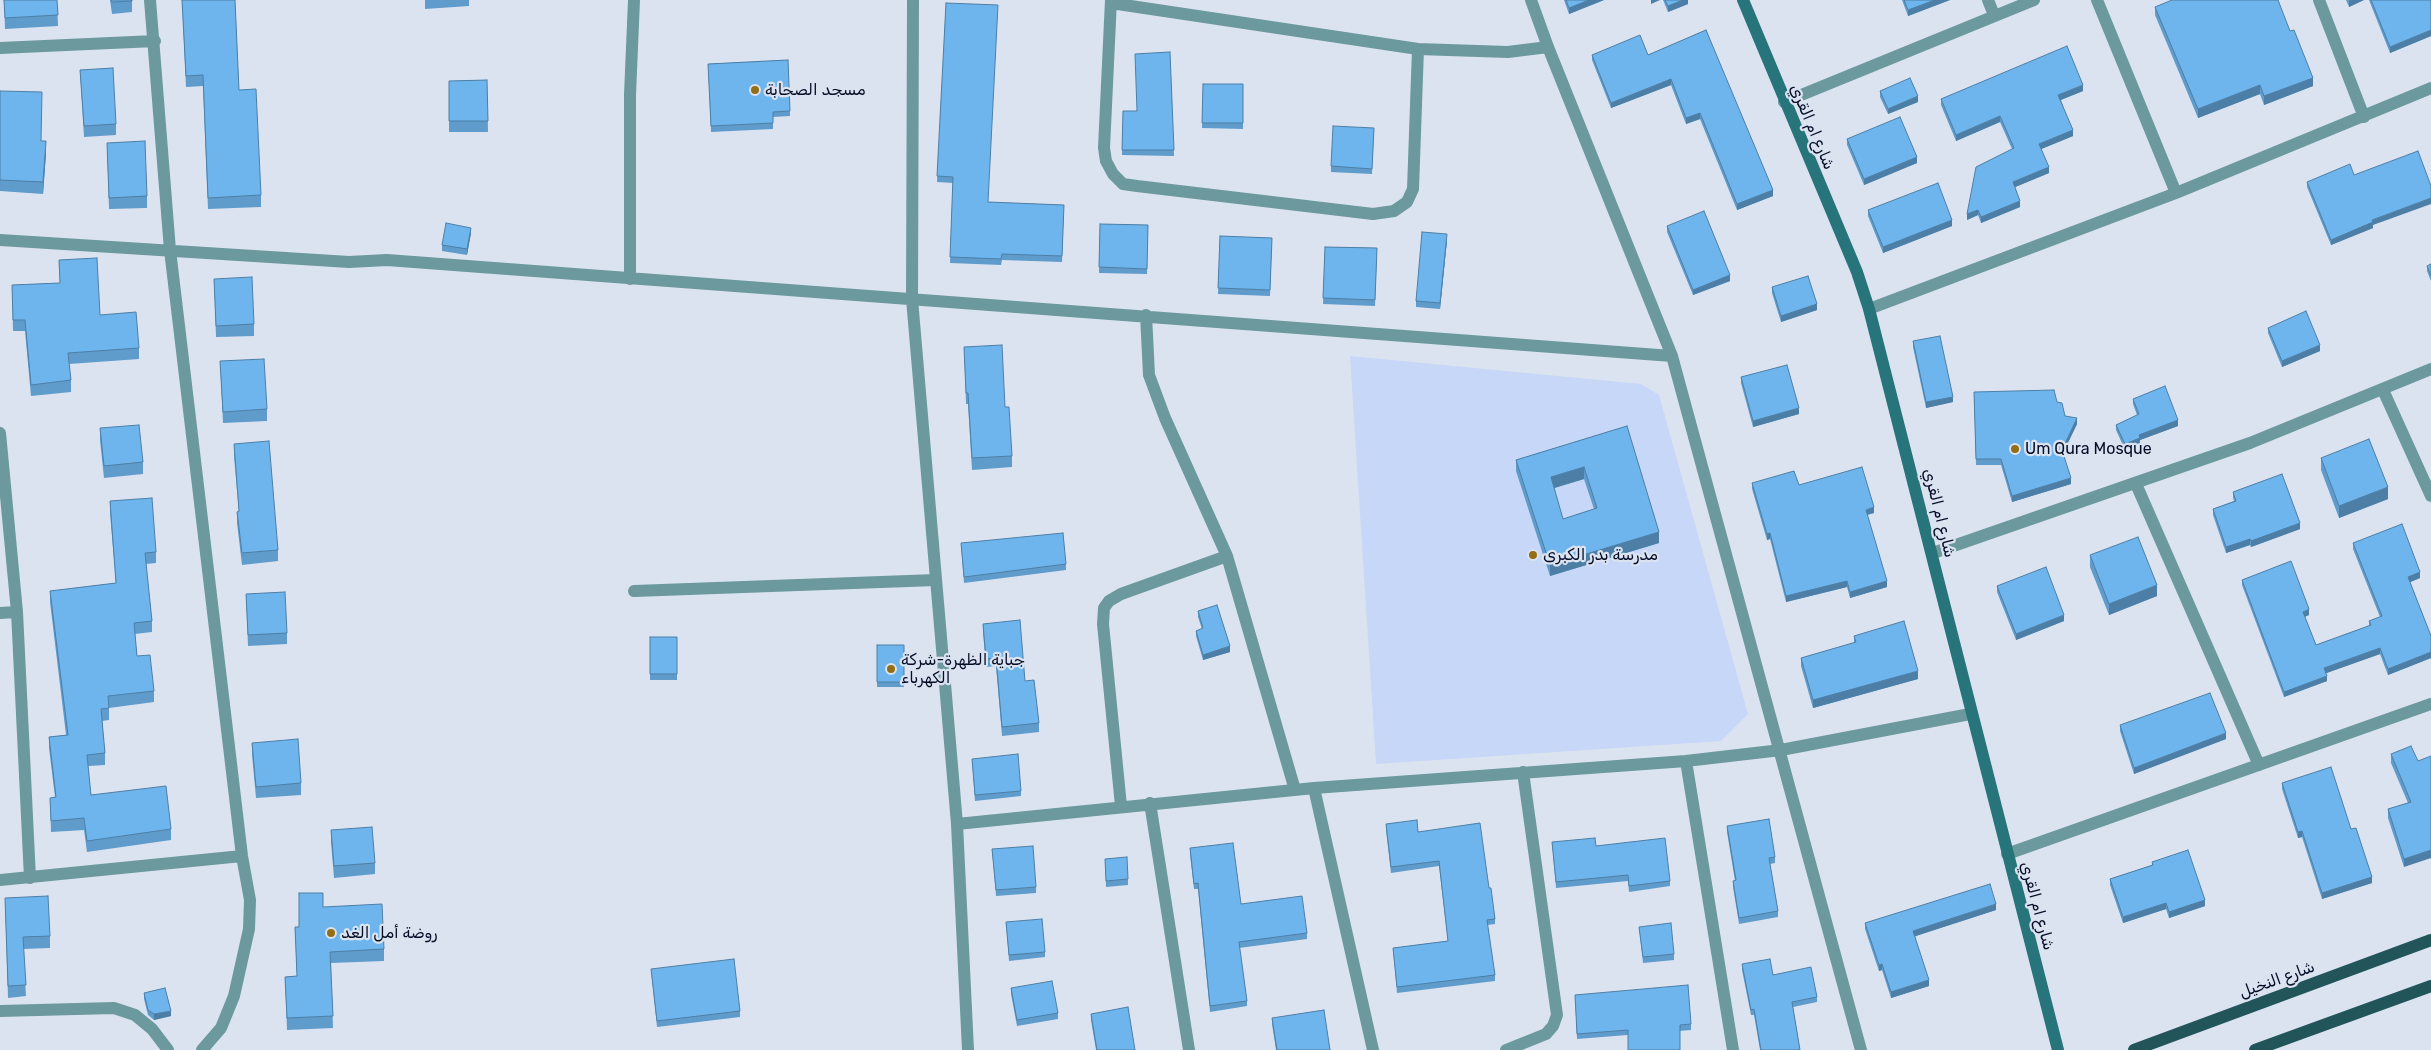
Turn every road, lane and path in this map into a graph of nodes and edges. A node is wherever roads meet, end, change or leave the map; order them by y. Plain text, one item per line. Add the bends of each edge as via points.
1 (150, 0) edge
2 (634, 0) edge
3 (913, 0) edge
4 (1532, 0) edge
5 (1743, 0) edge
6 (1988, 0) edge
7 (2034, 0) edge
8 (2097, 0) edge
9 (2319, 0) edge
10 (1111, 2) edge
11 (1994, 15) junction
12 (155, 41) junction
13 (1548, 46) junction
14 (0, 48) edge
15 (1418, 49) junction
16 (2431, 88) edge
17 (1784, 102) junction
18 (2364, 117) junction
19 (2176, 193) junction
20 (0, 240) edge
21 (170, 250) junction
22 (630, 279) junction
23 (912, 299) junction
24 (1870, 309) junction
25 (1146, 316) junction
26 (1672, 356) junction
27 (2431, 369) edge
28 (2383, 390) junction
29 (0, 433) edge
30 (1, 454) edge
31 (2136, 484) junction
32 (2431, 496) edge
33 (1933, 553) junction
34 (1227, 556) junction
35 (936, 580) junction
36 (634, 590) dead end
37 (17, 612) junction
38 (0, 613) edge
39 (2431, 704) edge
40 (1970, 714) junction
41 (1781, 750) junction
42 (1686, 761) junction
43 (2259, 765) junction
44 (1523, 772) junction
45 (1314, 788) junction
46 (1295, 790) junction
47 (1150, 803) junction
48 (1121, 806) junction
49 (957, 824) junction
50 (2007, 854) junction
51 (242, 856) junction
52 (30, 878) junction
53 (0, 880) edge
54 (2431, 940) edge
55 (2431, 986) edge
56 (0, 1011) edge
57 (168, 1050) edge
58 (202, 1050) edge
59 (968, 1050) edge
60 (1189, 1050) edge
61 (1373, 1050) edge
62 (1506, 1050) edge
63 (1733, 1050) edge
64 (1861, 1050) edge
65 (2058, 1050) edge
66 (2134, 1050) edge
67 (2255, 1050) edge

1 - 12 street
2 - 22 street via 630,95
3 - 23 street
4 - 13 street
5 - 17 street, شارع ام القري
6 - 11 street
7 - 11 street
8 - 19 street
9 - 18 street
10 - 15 street
10 - 15 street via 1104,148 1106,161 1123,184 1372,214 1394,211 1407,202 1413,189
11 - 17 street
12 - 14 street
12 - 21 street
13 - 15 street via 1508,52
13 - 26 street
16 - 18 street
17 - 24 street, شارع ام القري
18 - 19 street
19 - 24 street
20 - 21 street
21 - 22 street via 349,262 387,260
21 - 51 street
22 - 23 street
23 - 25 street
23 - 35 street
24 - 33 street, شارع ام القري
25 - 26 street
25 - 34 street via 1149,374
26 - 41 street
27 - 28 street
28 - 31 street
28 - 32 street
29 - 30 street
30 - 37 street
31 - 33 street
31 - 43 street
33 - 40 street, شارع ام القري
34 - 46 street
34 - 48 street via 1121,594 1104,608
35 - 36 street
35 - 49 street
37 - 38 street
37 - 52 street
39 - 43 street
40 - 41 street
40 - 50 street, شارع ام القري
41 - 42 street
41 - 64 street
42 - 44 street
42 - 63 street
43 - 50 street
44 - 45 street
44 - 62 street via 1557,1016 1546,1034
45 - 46 street
45 - 61 street
46 - 47 street
47 - 48 street
47 - 60 street
48 - 49 street
49 - 59 street
50 - 65 street, شارع ام القري
51 - 52 street
51 - 58 street via 250,900 249,929 234,996 220,1028
52 - 53 street
54 - 66 main road, شارع النخيل
55 - 67 main road
56 - 57 street via 114,1008 135,1014

